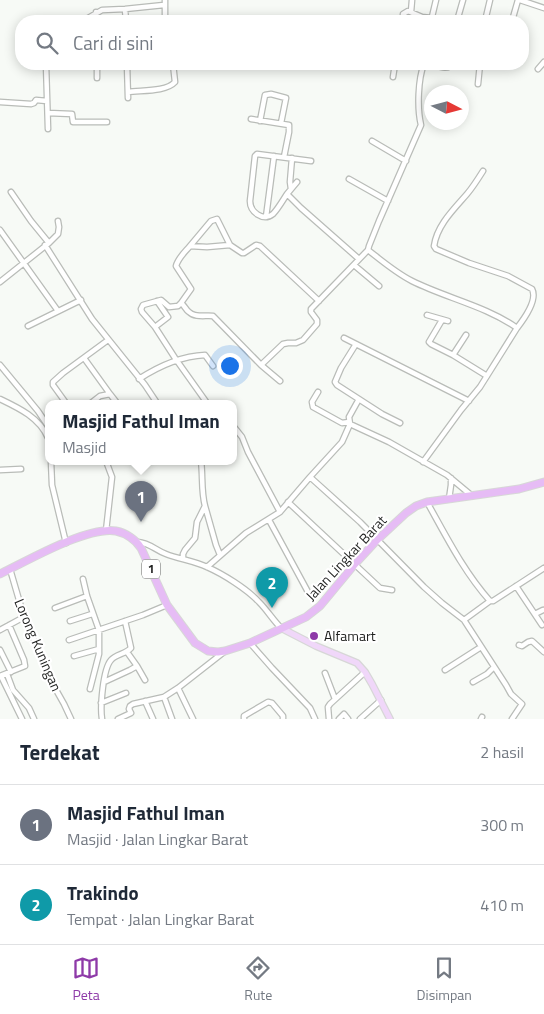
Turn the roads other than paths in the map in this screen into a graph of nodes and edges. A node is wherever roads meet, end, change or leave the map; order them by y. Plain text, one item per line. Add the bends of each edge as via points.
1 (412, 0) edge
2 (436, 0) edge
3 (463, 0) edge
4 (490, 0) edge
5 (519, 0) edge
6 (164, 2) edge
7 (544, 8) edge
8 (125, 9) junction
9 (96, 12) joint
10 (411, 12) junction
11 (91, 15) edge
12 (126, 15) edge
13 (165, 15) edge
14 (404, 15) edge
15 (418, 15) edge
16 (432, 15) edge
17 (459, 15) edge
18 (486, 15) edge
19 (514, 15) edge
20 (544, 62) edge
21 (538, 69) dead end
22 (46, 70) edge
23 (97, 70) edge
24 (127, 70) edge
25 (174, 70) edge
26 (394, 70) edge
27 (421, 70) edge
28 (479, 70) edge
29 (393, 77) dead end
30 (97, 78) dead end
31 (478, 84) dead end
32 (128, 92) junction
33 (128, 98) dead end
34 (47, 101) junction
35 (0, 102) edge
36 (48, 113) junction
37 (252, 120) dead end
38 (260, 121) junction
39 (107, 122) dead end
40 (280, 123) junction
41 (48, 128) dead end
42 (372, 141) dead end
43 (274, 156) junction
44 (284, 157) junction
45 (292, 158) junction
46 (311, 161) dead end
47 (406, 161) junction
48 (483, 171) dead end
49 (349, 179) dead end
50 (297, 182) dead end
51 (291, 189) junction
52 (11, 192) dead end
53 (287, 194) junction
54 (388, 201) junction
55 (266, 216) junction
56 (58, 221) dead end
57 (0, 230) edge
58 (47, 244) junction
59 (230, 245) junction
60 (190, 246) junction
61 (368, 250) junction
62 (359, 259) junction
63 (24, 263) junction
64 (354, 265) junction
65 (0, 282) edge
66 (379, 286) dead end
67 (81, 300) junction
68 (157, 301) junction
69 (319, 301) junction
70 (180, 303) junction
71 (58, 311) junction
72 (428, 315) dead end
73 (442, 320) junction
74 (448, 321) dead end
75 (28, 326) dead end
76 (155, 328) junction
77 (517, 328) junction
78 (466, 335) dead end
79 (344, 338) dead end
80 (108, 340) junction
81 (356, 344) junction
82 (452, 355) junction
83 (84, 358) junction
84 (177, 360) junction
85 (0, 365) edge
86 (261, 365) junction
87 (213, 366) dead end
88 (487, 376) junction
89 (139, 379) junction
90 (280, 381) dead end
91 (318, 392) dead end
92 (110, 394) junction
93 (0, 399) edge
94 (359, 399) junction
95 (64, 400) edge
96 (95, 400) edge
97 (115, 400) edge
98 (155, 400) edge
99 (205, 400) edge
100 (469, 401) junction
101 (38, 411) junction
102 (30, 416) junction
103 (45, 422) edge
104 (350, 423) junction
105 (400, 424) dead end
106 (45, 431) edge
107 (237, 431) edge
108 (423, 462) junction
109 (51, 465) edge
110 (108, 465) edge
111 (202, 465) edge
112 (0, 470) edge
113 (21, 470) dead end
114 (310, 477) junction
115 (451, 478) junction
116 (544, 482) edge
117 (471, 495) junction
118 (450, 499) junction
119 (288, 502) junction
120 (427, 502) junction
121 (206, 506) junction
122 (280, 512) junction
123 (269, 520) junction
124 (106, 531) junction
125 (377, 540) junction
126 (138, 542) junction
127 (66, 543) junction
128 (220, 555) junction
129 (183, 559) junction
130 (354, 565) junction
131 (207, 567) junction
132 (544, 568) edge
133 (10, 569) junction
134 (1, 571) edge
135 (83, 579) dead end
136 (516, 586) junction
137 (392, 590) dead end
138 (308, 592) dead end
139 (87, 596) junction
140 (490, 601) junction
141 (167, 605) junction
142 (55, 608) dead end
143 (543, 610) dead end
144 (92, 614) junction
145 (535, 614) junction
146 (24, 617) junction
147 (464, 620) junction
148 (70, 621) dead end
149 (125, 621) junction
150 (542, 624) dead end
151 (9, 625) junction
152 (282, 628) junction
153 (0, 630) edge
154 (99, 630) junction
155 (69, 640) dead end
156 (250, 643) junction
157 (519, 645) dead end
158 (481, 646) junction
159 (99, 649) junction
160 (0, 650) edge
161 (225, 651) junction
162 (127, 652) junction
163 (544, 652) edge
164 (74, 656) dead end
165 (136, 666) junction
166 (494, 667) junction
167 (444, 670) dead end
168 (365, 672) junction
169 (325, 673) dead end
170 (5, 675) edge
171 (145, 680) dead end
172 (104, 682) junction
173 (473, 682) dead end
174 (178, 688) junction
175 (90, 689) dead end
176 (126, 693) dead end
177 (164, 697) junction
178 (335, 699) junction
179 (381, 700) junction
180 (145, 701) junction
181 (101, 703) junction
182 (131, 713) junction
183 (169, 718) edge
184 (22, 719) edge
185 (34, 719) edge
186 (71, 719) edge
187 (102, 719) edge
188 (118, 719) edge
189 (134, 719) edge
190 (153, 719) edge
191 (193, 719) edge
192 (244, 719) edge
193 (283, 719) edge
194 (315, 719) edge
195 (329, 719) edge
196 (339, 719) edge
197 (348, 719) edge
198 (360, 719) edge
199 (390, 719) edge
200 (512, 719) edge

1 - 10 street
2 - 16 street
3 - 17 street
4 - 18 street
5 - 7 street
5 - 19 street
6 - 8 street
6 - 13 street
8 - 9 street
8 - 12 street
9 - 11 street
10 - 14 street
10 - 15 street
20 - 21 street
22 - 34 street
23 - 30 street
24 - 32 street
25 - 32 street via 175,82 172,84
26 - 29 street
27 - 47 street via 421,125
28 - 31 street
32 - 33 street
34 - 35 street via 36,100 31,104
34 - 36 street
36 - 39 street via 72,114 74,122
36 - 41 street
37 - 38 street
38 - 40 street
38 - 40 street via 265,95 271,94 286,96
40 - 44 street via 289,125
42 - 47 street
43 - 44 street
43 - 55 street
43 - 55 street via 256,154 254,164 250,207 255,214
44 - 45 street
45 - 46 street
45 - 51 street
47 - 54 street
48 - 77 street via 442,225 434,246 436,250 508,276 532,289 534,295 528,314
49 - 54 street
50 - 51 street
51 - 53 street
52 - 58 street
53 - 55 street via 273,214
53 - 62 street
54 - 61 street
56 - 58 street via 58,234
57 - 63 street
58 - 63 street
58 - 67 street
59 - 60 street
59 - 60 street via 215,219
59 - 69 street via 242,253 260,246
60 - 70 street via 177,263 191,288
61 - 62 street
61 - 77 street via 410,280
62 - 64 street
63 - 65 street
63 - 71 street
64 - 66 street
64 - 69 street
67 - 71 street
67 - 80 street
68 - 70 street via 173,307
68 - 76 street via 168,317
68 - 76 street via 145,304 141,309
69 - 86 street via 311,310 317,324 303,340 283,344
70 - 86 street via 192,314 213,316
71 - 75 street
72 - 73 street
73 - 74 street
73 - 82 street via 430,343
76 - 84 street
77 - 88 street
78 - 82 street
79 - 81 street
80 - 83 street
80 - 89 street
81 - 94 street via 336,382
81 - 100 street
82 - 88 street
83 - 92 street
83 - 95 street via 53,382
84 - 87 street via 205,355
84 - 89 street
84 - 99 street
85 - 101 street
86 - 90 street
88 - 100 street
89 - 98 street
91 - 104 street via 312,402 313,407
92 - 96 street
92 - 97 street
93 - 102 street
94 - 104 street via 349,417
94 - 105 street
100 - 108 street
101 - 102 street
101 - 103 street
102 - 106 street
104 - 108 street
104 - 114 street via 342,442
107 - 122 street
108 - 115 street
109 - 127 street via 52,485
110 - 124 street via 112,477
111 - 121 street
112 - 113 street
114 - 119 street
114 - 125 street
115 - 117 street
115 - 118 street
116 - 117 highway, Jalan Lingkar Barat / 1
117 - 118 highway, Jalan Lingkar Barat / 1
118 - 120 highway, Jalan Lingkar Barat / 1
119 - 122 street
119 - 130 street
120 - 125 highway, Jalan Lingkar Barat / 1 via 406,513
120 - 140 street via 470,576
121 - 128 street
121 - 129 street via 197,522 195,538
122 - 123 street
123 - 128 street via 246,533
123 - 138 street
124 - 126 highway, 1 via 122,533
124 - 127 highway, 1
125 - 130 highway, Jalan Lingkar Barat / 1
125 - 147 street via 424,587
126 - 129 street
126 - 141 highway, Jalan Lingkar Barat / 1
127 - 133 highway, 1
128 - 131 street
129 - 131 street
130 - 137 street via 381,589
130 - 152 highway, Jalan Lingkar Barat / 1 via 320,606
131 - 152 street via 250,594
132 - 136 street
133 - 134 highway, 1
133 - 146 street, Lorong Kuningan
135 - 139 street
136 - 140 street
136 - 145 street
139 - 142 street
139 - 144 street
140 - 147 street
141 - 149 street
141 - 161 highway, Jalan Lingkar Barat / 1 via 195,643 208,651
143 - 145 street
144 - 148 street
144 - 154 street
145 - 150 street
146 - 151 street
146 - 186 street, Lorong Kuningan
147 - 158 street
149 - 154 street
149 - 162 street via 131,646
151 - 153 street
151 - 170 street via 25,664
152 - 156 highway, Jalan Lingkar Barat / 1
152 - 168 main road via 352,660
154 - 155 street
154 - 159 street
156 - 161 highway, Jalan Lingkar Barat / 1
156 - 194 street via 310,708
157 - 163 street via 532,641
158 - 166 street
158 - 167 street
159 - 164 street
159 - 175 street
160 - 170 street
161 - 174 street
162 - 165 street
162 - 172 street via 112,659
165 - 171 street
165 - 172 street
166 - 173 street
166 - 200 street via 511,694 522,704
168 - 178 street
168 - 179 main road
169 - 178 street
170 - 184 street
170 - 185 street
172 - 181 street
174 - 177 street
174 - 191 street
176 - 181 street
177 - 180 street
177 - 183 street
178 - 195 street via 328,707
179 - 198 street
179 - 199 main road
180 - 182 street via 130,706
180 - 190 street
181 - 187 street
182 - 188 street
182 - 189 street
192 - 193 street via 268,702
196 - 197 street via 344,714

